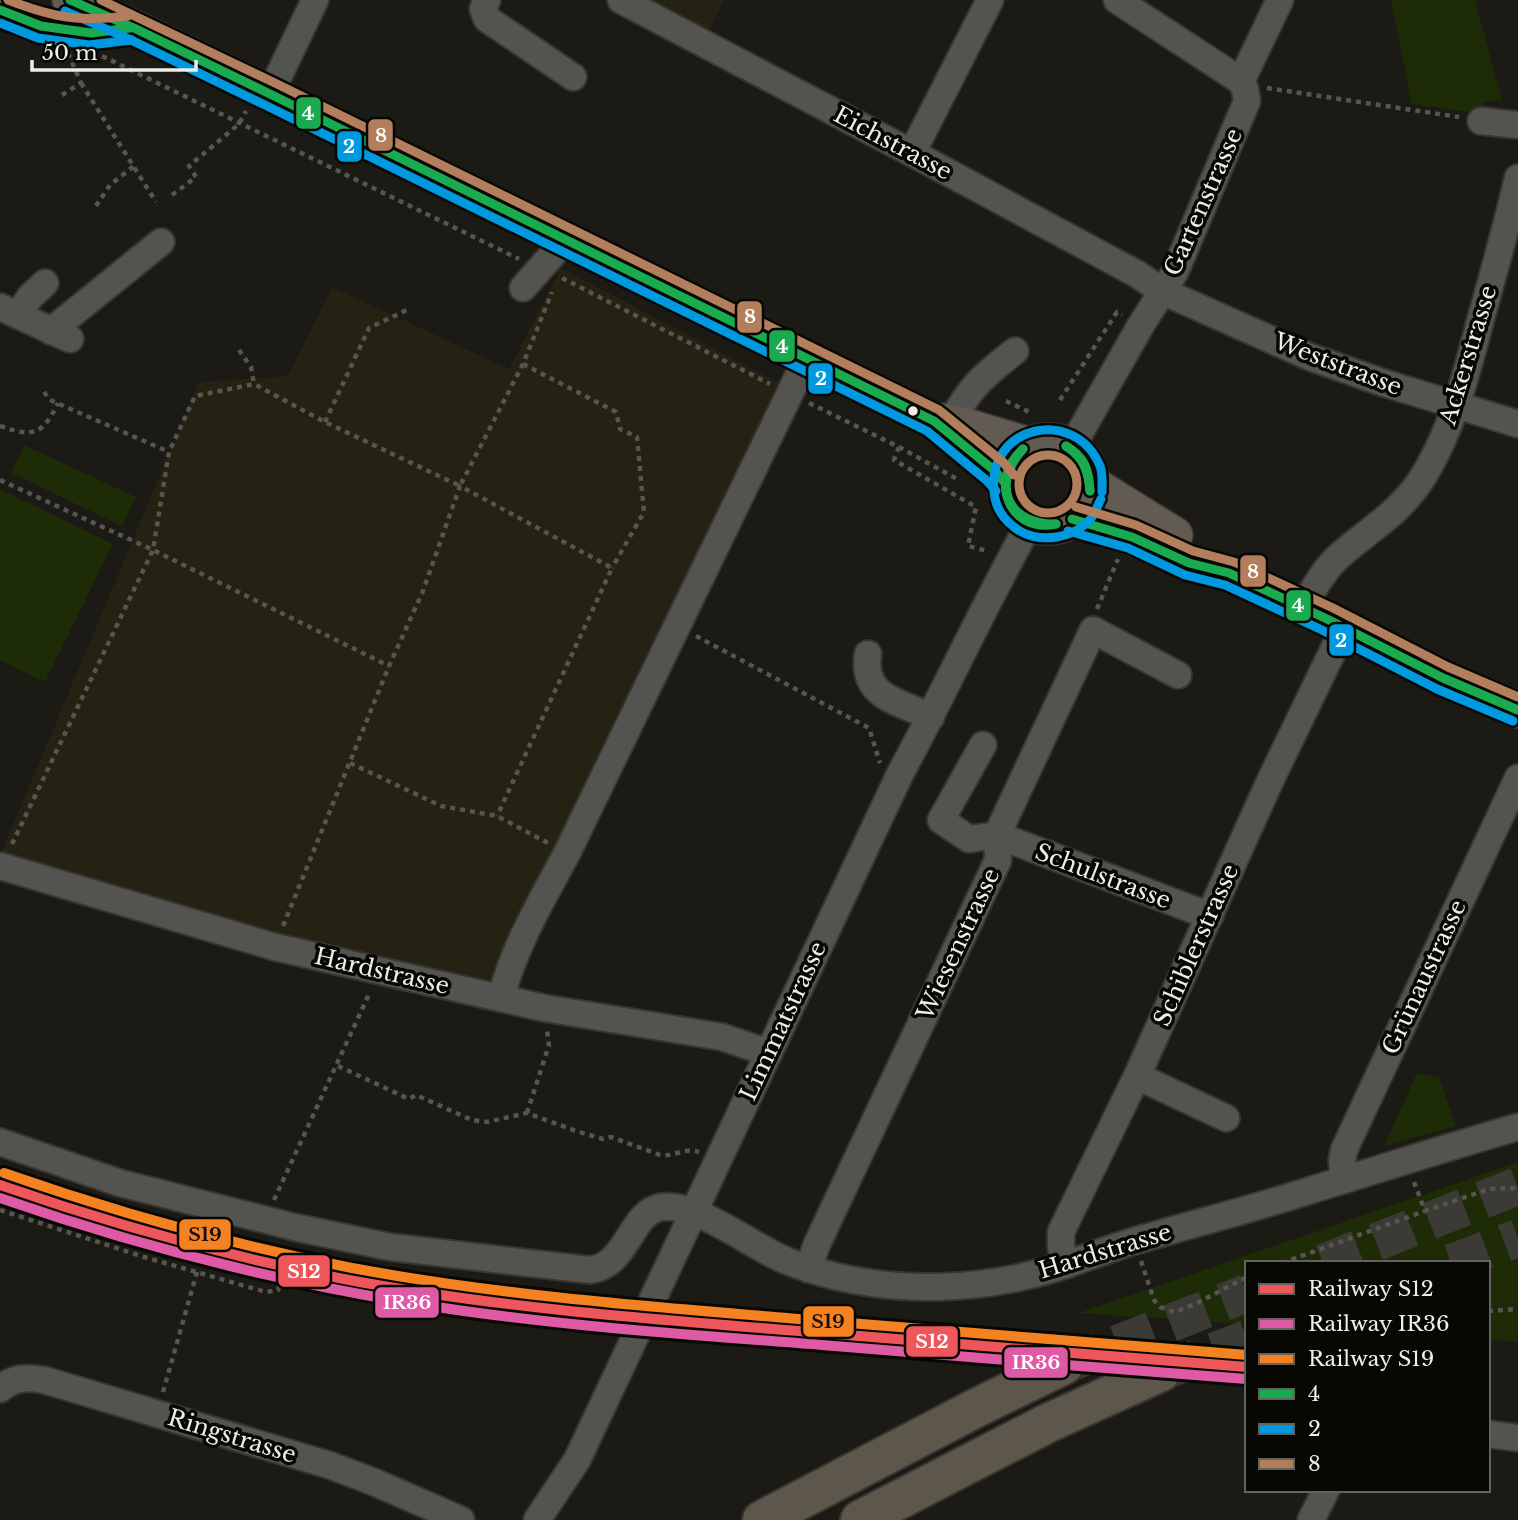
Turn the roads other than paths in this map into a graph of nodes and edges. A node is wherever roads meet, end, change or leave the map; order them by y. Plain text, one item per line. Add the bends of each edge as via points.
1 (69, 0) edge
2 (315, 0) edge
3 (487, 0) edge
4 (621, 0) edge
5 (990, 0) edge
6 (1117, 0) edge
7 (1280, 0) edge
8 (0, 10) edge
9 (134, 28) junction
10 (573, 77) dead end
11 (1250, 86) junction
12 (264, 91) junction
13 (1481, 121) road end
14 (1518, 125) edge
15 (912, 153) junction
16 (1518, 178) edge
17 (567, 238) junction
18 (161, 242) dead end
19 (541, 278) road end
20 (45, 283) dead end
21 (1163, 291) junction
22 (9, 311) edge
23 (1015, 351) dead end
24 (807, 358) junction
25 (1456, 405) junction
26 (943, 422) junction
27 (1518, 424) edge
28 (1029, 429) junction
29 (1071, 448) junction
30 (1005, 483) junction
31 (1091, 483) junction
32 (1072, 519) junction
33 (1030, 523) junction
34 (1229, 573) junction
35 (1303, 607) junction
36 (1344, 628) junction
37 (868, 654) dead end
38 (1178, 675) dead end
39 (1518, 710) edge
40 (931, 717) junction
41 (983, 745) dead end
42 (1518, 778) edge
43 (996, 835) junction
44 (1, 856) edge
45 (1210, 916) junction
46 (501, 998) junction
47 (768, 1053) junction
48 (1137, 1076) junction
49 (1226, 1118) dead end
50 (1518, 1126) edge
51 (0, 1142) edge
52 (1344, 1180) junction
53 (693, 1212) junction
54 (1066, 1265) junction
55 (808, 1269) junction
56 (1065, 1365) tunnel mouth
57 (1161, 1371) tunnel mouth
58 (0, 1390) edge
59 (1490, 1434) edge
60 (1518, 1438) edge
61 (1325, 1492) edge
62 (461, 1520) edge
63 (537, 1520) edge
64 (762, 1520) edge
65 (860, 1520) edge
66 (1311, 1520) edge

1 - 9 main road
2 - 12 street
3 - 10 street via 483,9 487,19
4 - 15 street, Eichstrasse
5 - 15 street
6 - 11 street
7 - 11 street, Gartenstrasse
8 - 9 street via 66,30 91,33
9 - 12 main road
11 - 21 street, Gartenstrasse via 1184,253
12 - 17 main road
13 - 14 street
15 - 21 street, Eichstrasse
16 - 25 street, Ackerstrasse
17 - 19 street
17 - 24 main road
18 - 22 street via 61,335
20 - 22 street
21 - 25 street, Weststrasse via 1310,357
21 - 29 street, Gartenstrasse
23 - 26 street via 979,380
24 - 26 main road
24 - 46 street via 524,935
25 - 27 street, Weststrasse
25 - 35 street, Ackerstrasse via 1421,480 1404,503 1336,559
26 - 28 main road
26 - 30 main road
28 - 29 main road
28 - 30 main road
29 - 31 main road via 1085,463
30 - 33 main road via 1011,507
31 - 32 main road via 1086,503
31 - 34 main road via 1198,547
32 - 33 main road via 1051,527
32 - 34 main road via 1132,537 1189,563
33 - 40 street, Limmatstrasse
34 - 35 main road
35 - 36 main road
36 - 39 main road
36 - 45 street, Schiblerstrasse
37 - 40 street via 870,682 878,691
38 - 43 street, Wiesenstrasse via 1093,630
40 - 47 street, Limmatstrasse
41 - 43 street via 941,820 969,839
42 - 52 street, Grünaustrasse via 1344,1150
43 - 45 street, Schulstrasse
43 - 55 street, Wiesenstrasse via 998,860
44 - 46 street, Hardstrasse via 275,947
45 - 48 street, Schiblerstrasse
46 - 47 street, Hardstrasse via 722,1037
47 - 53 street, Limmatstrasse
48 - 49 street
48 - 54 street, Schiblerstrasse via 1061,1233
50 - 52 street, Hardstrasse
51 - 53 street via 120,1183 265,1220 390,1247 590,1270 612,1262 647,1212 663,1206
52 - 54 street, Hardstrasse
53 - 55 street, Hardstrasse
53 - 63 street, Limmatstrasse via 577,1460
54 - 55 street, Hardstrasse via 1004,1280 938,1287 873,1284
56 - 64 highway
57 - 65 highway
58 - 62 street, Ringstrasse via 24,1377 44,1380 329,1465
59 - 60 street
61 - 66 street

